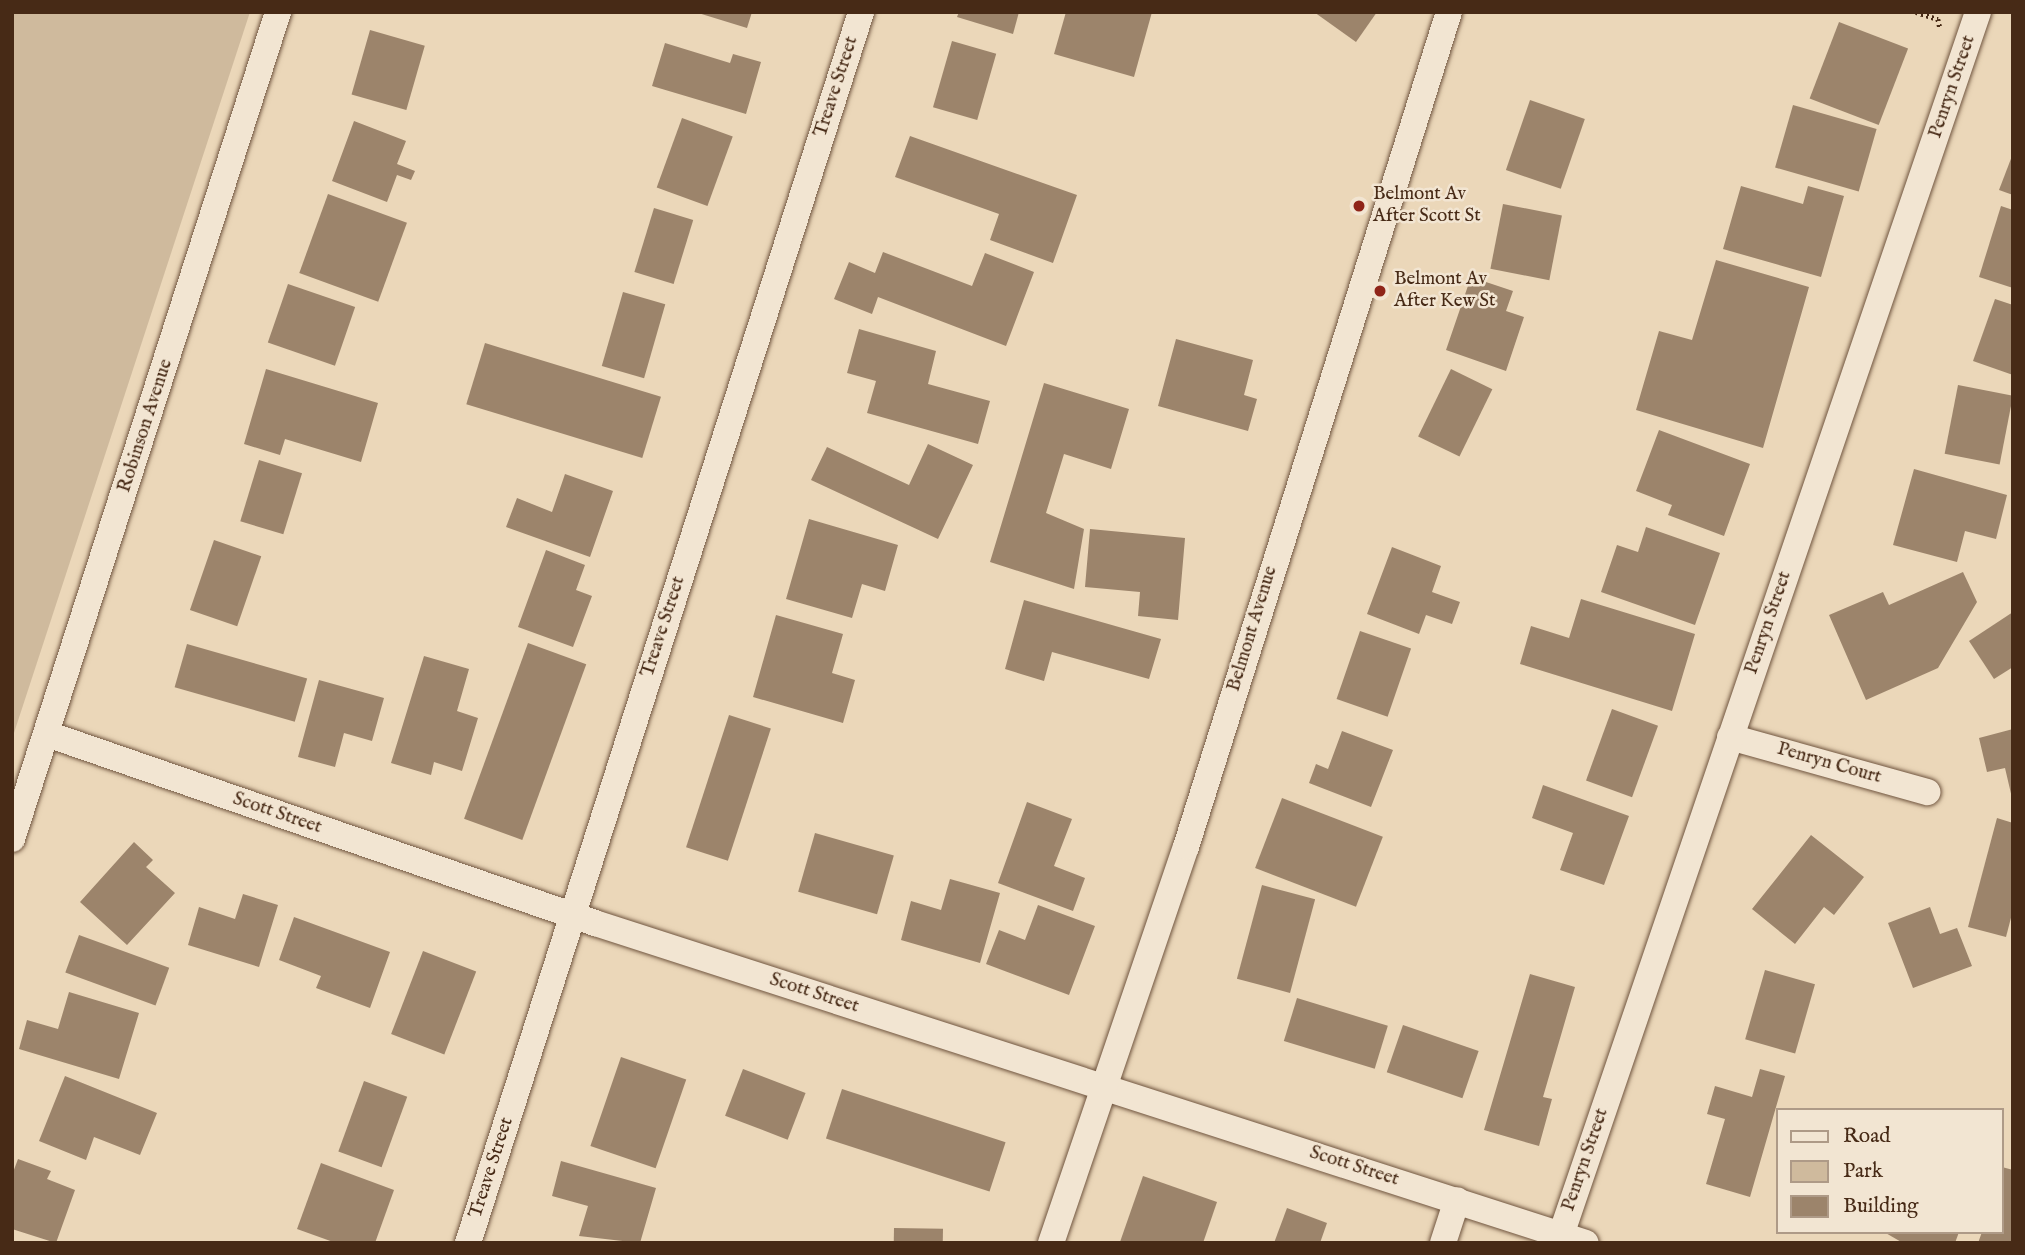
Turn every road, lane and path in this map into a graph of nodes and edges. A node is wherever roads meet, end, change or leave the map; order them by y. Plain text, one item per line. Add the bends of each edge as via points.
1 (278, 12) edge
2 (861, 12) edge
3 (1449, 12) edge
4 (1916, 12) edge
5 (1978, 12) edge
6 (1938, 19) dead end
7 (47, 734) junction
8 (1730, 737) junction
9 (1927, 792) dead end
10 (12, 839) edge
11 (572, 916) junction
12 (1101, 1087) junction
13 (1457, 1200) junction
14 (1573, 1239) edge
15 (468, 1243) edge
16 (1051, 1243) edge
17 (1443, 1243) edge

1 - 7 street, Robinson Avenue
2 - 11 street, Treave Street
3 - 12 street, Belmont Avenue via 1186,847
4 - 6 path
5 - 8 street, Penryn Street
7 - 10 street, Robinson Avenue
7 - 11 street, Scott Street
8 - 9 street, Penryn Court
8 - 14 street, Penryn Street
11 - 12 street, Scott Street
11 - 15 street, Treave Street
12 - 13 street, Scott Street
12 - 16 street, Belmont Avenue
13 - 14 street, Scott Street
13 - 17 street

